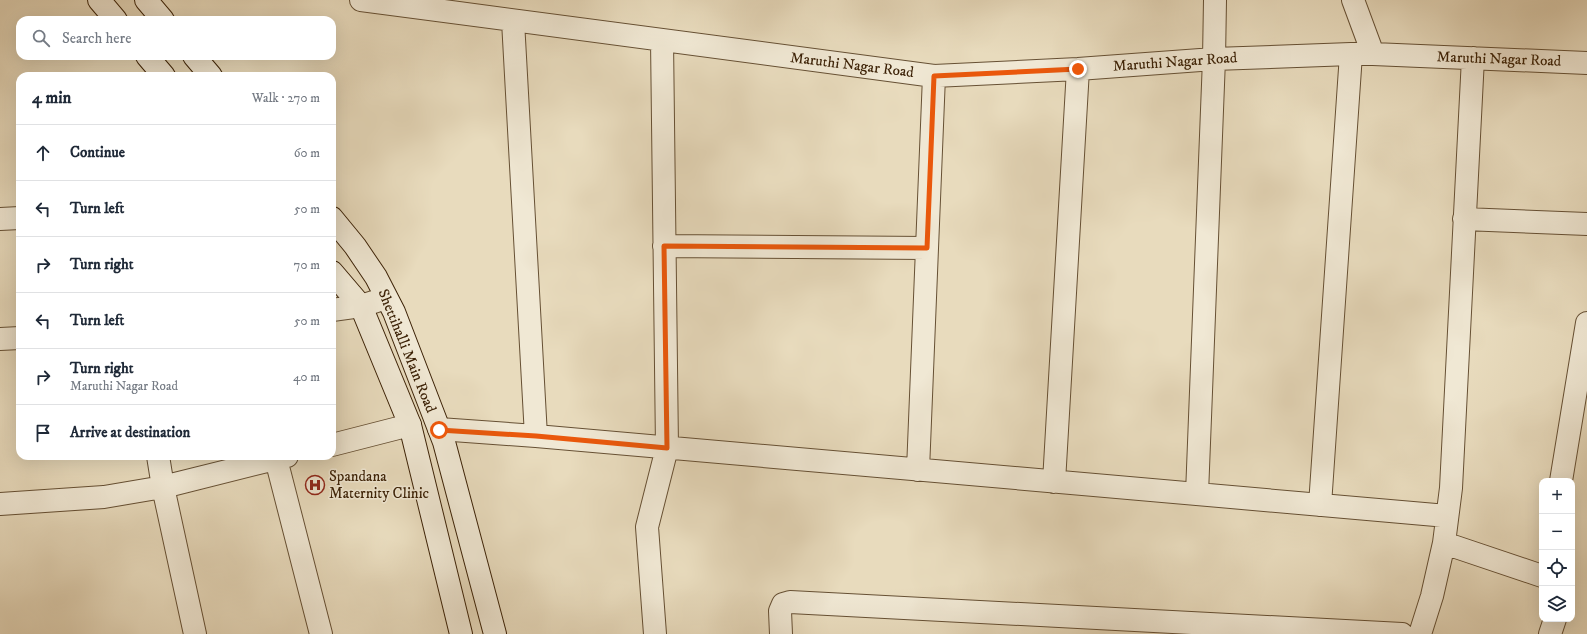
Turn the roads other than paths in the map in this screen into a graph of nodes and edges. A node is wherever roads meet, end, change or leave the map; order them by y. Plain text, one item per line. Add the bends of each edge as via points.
1 (99, 0) edge
2 (146, 0) edge
3 (361, 0) edge
4 (1215, 0) edge
5 (1353, 0) edge
6 (113, 16) edge
7 (160, 16) edge
8 (513, 21) junction
9 (662, 40) junction
10 (1351, 54) junction
11 (1373, 54) junction
12 (1473, 58) junction
13 (1214, 59) junction
14 (150, 60) edge
15 (197, 60) edge
16 (1587, 61) edge
17 (1078, 69) junction
18 (161, 72) edge
19 (208, 72) edge
20 (934, 76) junction
21 (16, 218) edge
22 (0, 219) edge
23 (1464, 219) junction
24 (336, 223) edge
25 (1587, 224) edge
26 (664, 246) junction
27 (927, 248) junction
28 (336, 277) edge
29 (386, 298) junction
30 (361, 306) junction
31 (336, 309) edge
32 (1587, 323) edge
33 (16, 338) edge
34 (0, 339) edge
35 (410, 425) junction
36 (439, 430) junction
37 (536, 436) junction
38 (336, 444) edge
39 (667, 448) junction
40 (159, 460) edge
41 (270, 460) edge
42 (283, 460) edge
43 (918, 470) junction
44 (1561, 478) edge
45 (1054, 482) junction
46 (163, 487) junction
47 (1197, 494) junction
48 (0, 504) edge
49 (1320, 505) junction
50 (1447, 516) junction
51 (1444, 543) junction
52 (1539, 575) edge
53 (1553, 622) edge
54 (195, 634) edge
55 (321, 634) edge
56 (461, 634) edge
57 (495, 634) edge
58 (655, 634) edge
59 (781, 634) edge
60 (1402, 634) edge
61 (1420, 634) edge
62 (1550, 634) edge

1 - 6 street
2 - 7 street
3 - 8 street, Maruthi Nagar Road
4 - 13 street
5 - 11 street
8 - 9 street, Maruthi Nagar Road
8 - 37 street
9 - 20 street, Maruthi Nagar Road
9 - 26 street
10 - 11 street, Maruthi Nagar Road
10 - 13 street, Maruthi Nagar Road
10 - 49 street
11 - 12 street, Maruthi Nagar Road
12 - 16 street, Maruthi Nagar Road
12 - 23 street
13 - 17 street, Maruthi Nagar Road
13 - 47 street
14 - 18 street
15 - 19 street
17 - 20 street, Maruthi Nagar Road
17 - 45 street
20 - 27 street
21 - 22 street
23 - 25 street
23 - 50 street
24 - 29 street, Shettihalli Main Road via 376,277
26 - 27 street
26 - 39 street
27 - 43 street
28 - 30 street, Shettihalli Main Road
29 - 30 street
29 - 36 street, Shettihalli Main Road via 394,312
30 - 31 street
30 - 35 street, Shettihalli Main Road
32 - 44 street
33 - 34 street
35 - 38 street
35 - 56 street, Shettihalli Main Road
36 - 37 street
36 - 57 street, Shettihalli Main Road
37 - 39 street
39 - 43 street
39 - 58 street via 647,527
40 - 46 street
41 - 46 street
42 - 55 street
43 - 45 street
45 - 47 street
46 - 48 street via 104,497
46 - 54 street
47 - 49 street
49 - 50 street
50 - 51 street
51 - 52 street
51 - 61 street
53 - 62 street
59 - 60 street via 780,611 783,604 790,602

